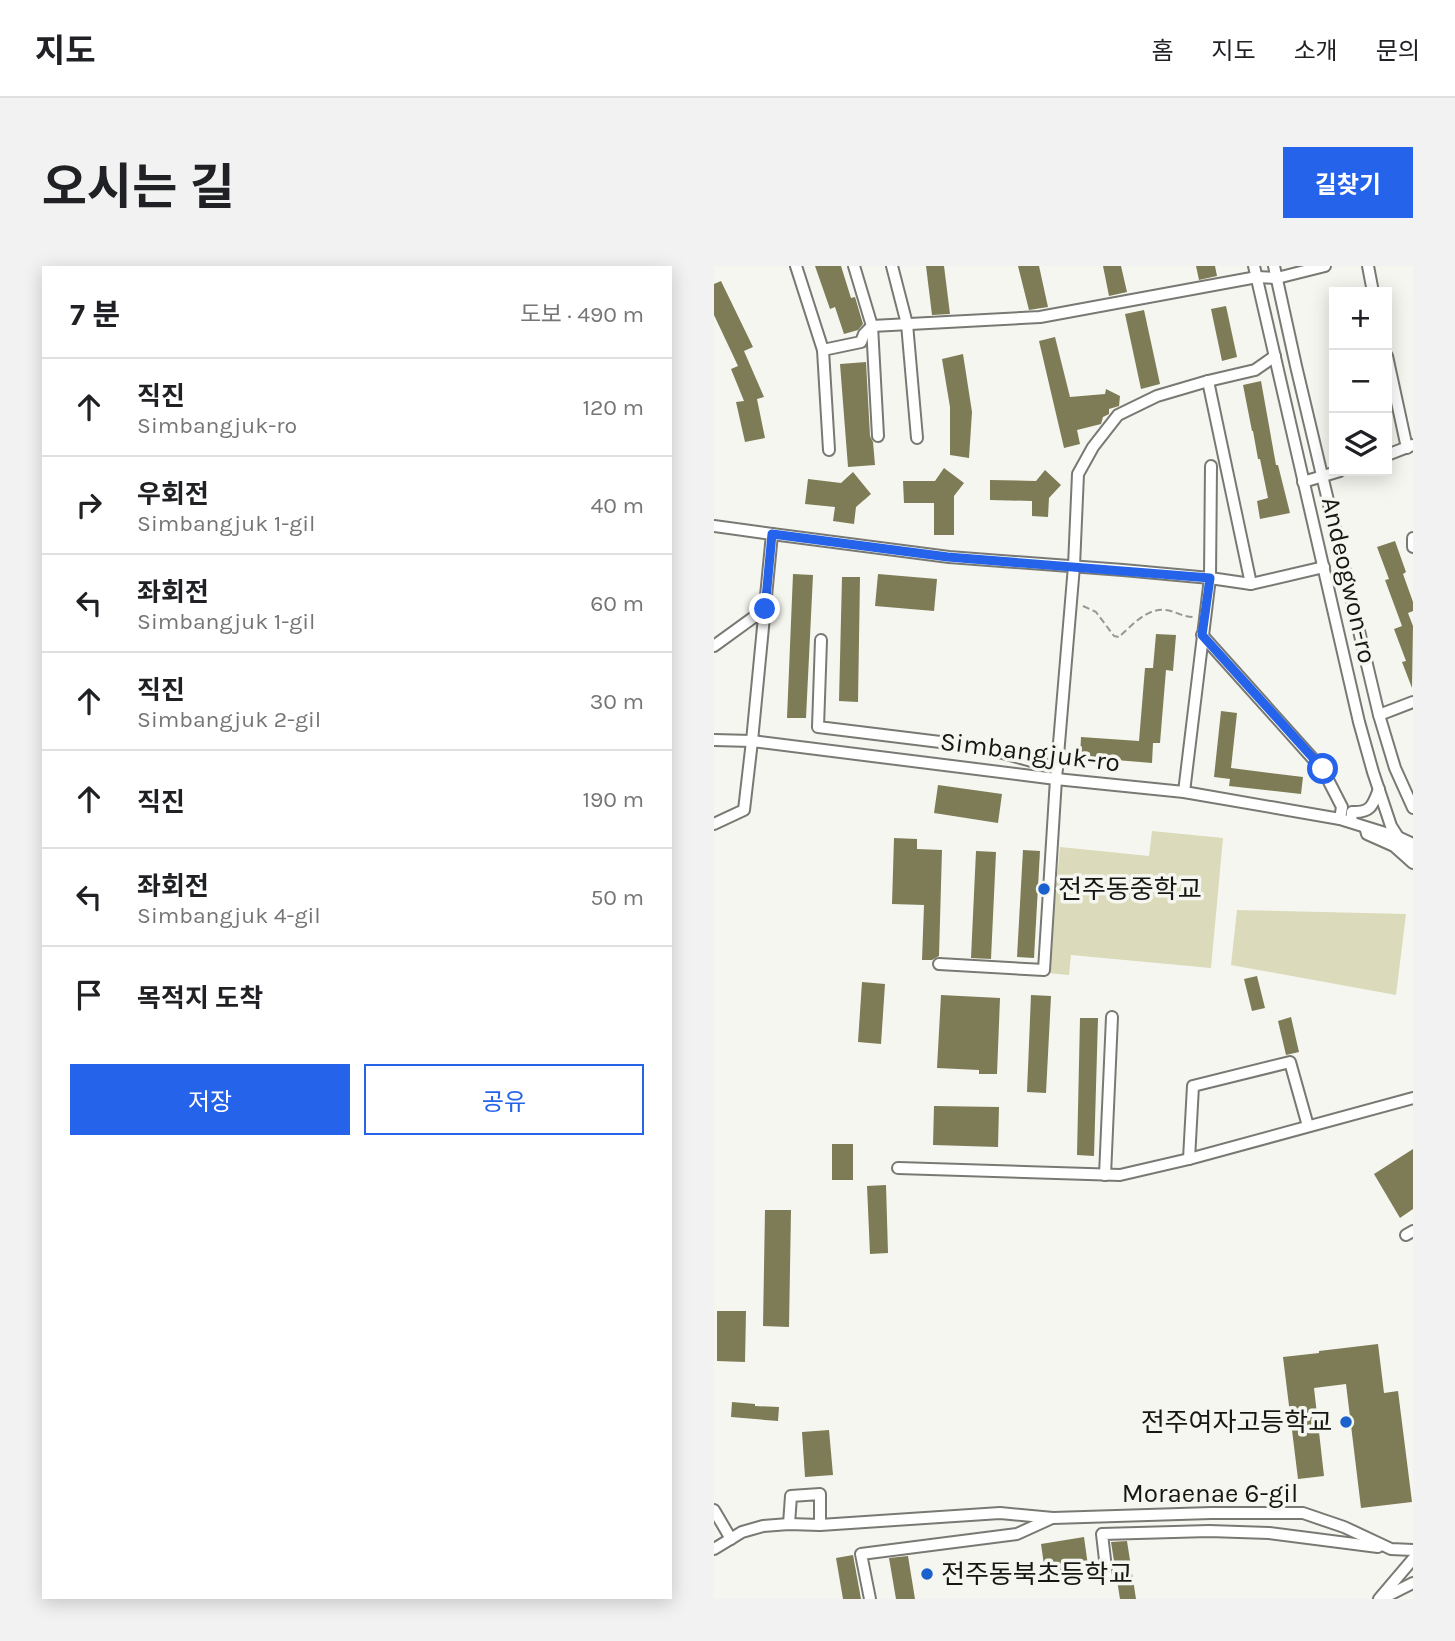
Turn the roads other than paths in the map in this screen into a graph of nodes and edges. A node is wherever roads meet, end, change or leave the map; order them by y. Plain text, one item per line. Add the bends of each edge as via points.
1 (796, 266) edge
2 (854, 266) edge
3 (892, 266) edge
4 (1325, 266) edge
5 (1368, 266) edge
6 (1256, 272) edge
7 (1275, 272) edge
8 (1372, 287) edge
9 (907, 324) junction
10 (872, 326) junction
11 (823, 350) junction
12 (1275, 355) junction
13 (1392, 376) edge
14 (1208, 381) junction
15 (878, 436) dead end
16 (917, 438) dead end
17 (1410, 447) edge
18 (829, 450) dead end
19 (1392, 453) edge
20 (1211, 466) dead end
21 (1329, 475) edge
22 (1322, 477) junction
23 (1303, 482) junction
24 (714, 526) edge
25 (772, 534) junction
26 (1413, 538) edge
27 (1413, 547) edge
28 (1074, 566) junction
29 (1324, 568) junction
30 (1210, 578) junction
31 (1251, 584) junction
32 (765, 609) junction
33 (1202, 635) junction
34 (821, 640) dead end
35 (714, 646) edge
36 (1413, 702) edge
37 (1379, 715) junction
38 (714, 740) edge
39 (752, 741) junction
40 (1056, 773) junction
41 (1379, 789) junction
42 (1184, 792) junction
43 (1413, 808) edge
44 (1345, 821) junction
45 (714, 824) edge
46 (1366, 828) junction
47 (1398, 837) junction
48 (1413, 844) edge
49 (1413, 855) edge
50 (1413, 863) edge
51 (939, 964) dead end
52 (1112, 1017) dead end
53 (1413, 1098) edge
54 (1308, 1126) junction
55 (1189, 1159) junction
56 (898, 1168) dead end
57 (1105, 1175) junction
58 (714, 1510) edge
59 (1053, 1518) junction
60 (789, 1524) junction
61 (820, 1525) junction
62 (731, 1539) junction
63 (714, 1549) edge
64 (1391, 1549) junction
65 (1413, 1550) edge
66 (1413, 1559) edge
67 (1107, 1577) dead end
68 (1413, 1583) edge
69 (870, 1599) edge
70 (1379, 1599) edge

1 - 11 street
2 - 10 street
3 - 9 street
4 - 7 street
5 - 8 street
6 - 7 street
6 - 9 street via 1040,317
6 - 12 street, Andeogwon-ro
7 - 22 street, Andeogwon-ro
9 - 10 street
9 - 16 street
10 - 11 street via 861,342
10 - 15 street
11 - 18 street
12 - 14 street via 1255,370
12 - 23 street, Andeogwon-ro
13 - 17 street
14 - 28 street via 1157,396 1118,415 1093,447 1078,474
14 - 31 street
17 - 19 street
20 - 30 street
21 - 22 street
22 - 23 street
22 - 37 street, Andeogwon-ro
23 - 29 street, Andeogwon-ro
24 - 25 street
25 - 28 street via 948,557
25 - 32 street
26 - 27 street
28 - 30 street
28 - 40 street
29 - 31 street
29 - 41 street, Andeogwon-ro
30 - 31 street
30 - 33 street
32 - 35 street
32 - 39 street
33 - 42 street
33 - 44 street via 1323,769
34 - 40 street via 818,727 981,747
36 - 37 street
37 - 43 street, Andeogwon-ro
38 - 39 street, Simbangjuk-ro
39 - 40 street, Simbangjuk-ro
39 - 45 street via 744,810
40 - 42 street, Simbangjuk-ro
40 - 51 street via 1044,970
41 - 44 street via 1372,806 1353,811
41 - 47 street, Andeogwon-ro
42 - 44 street, Simbangjuk-ro
44 - 46 street, Simbangjuk-ro
46 - 47 street
46 - 50 street via 1367,834 1394,846
47 - 48 street
47 - 49 street, Andeogwon-ro
52 - 57 street
53 - 54 street
54 - 55 street
54 - 55 street via 1290,1062 1193,1086
55 - 57 street
56 - 57 street
58 - 62 street
59 - 61 street, Moraenae 6-gil via 1000,1513
59 - 64 street, Moraenae 6-gil via 1303,1513
59 - 69 street via 1017,1534 861,1554
60 - 61 street, Moraenae 6-gil
60 - 61 street via 791,1496 820,1494
60 - 62 street, Moraenae 6-gil via 763,1526
62 - 63 street, Moraenae 6-gil
64 - 65 street, Moraenae 6-gil
64 - 67 street via 1269,1533 1102,1534
66 - 70 street
68 - 70 street

